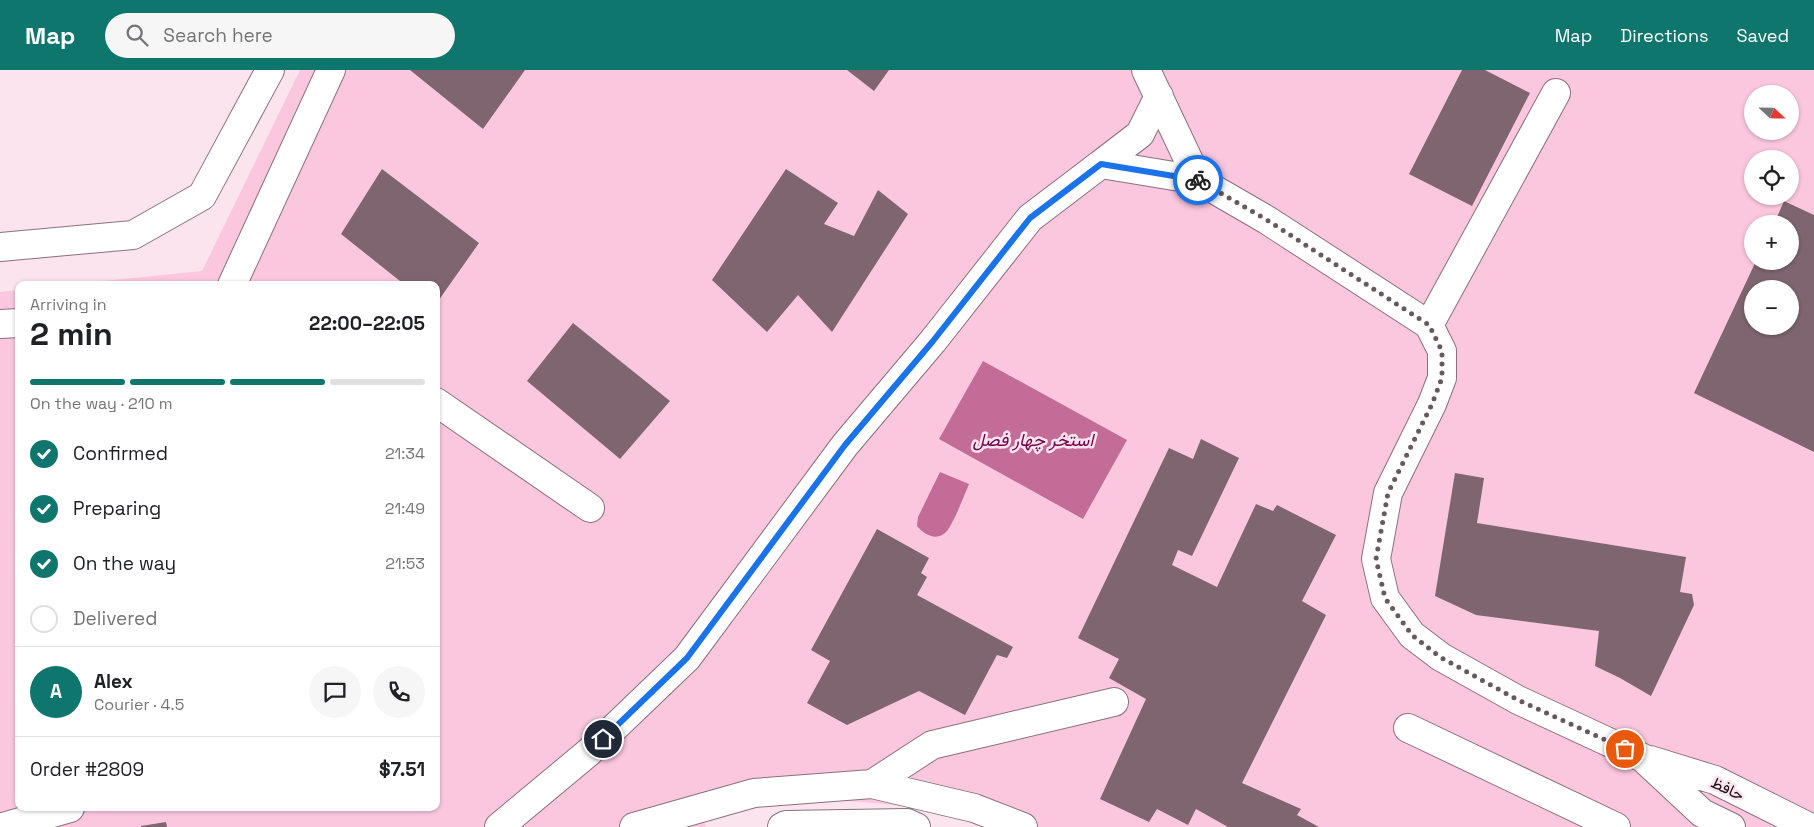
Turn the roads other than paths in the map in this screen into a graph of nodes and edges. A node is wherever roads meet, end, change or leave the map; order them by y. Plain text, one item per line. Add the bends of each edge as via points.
1 (270, 70) edge
2 (331, 70) edge
3 (1146, 70) edge
4 (1556, 92) dead end
5 (1159, 96) junction
6 (1101, 164) junction
7 (1198, 180) junction
8 (0, 247) edge
9 (234, 281) edge
10 (15, 323) edge
11 (0, 324) edge
12 (1429, 325) junction
13 (440, 405) edge
14 (590, 508) dead end
15 (1114, 702) dead end
16 (1408, 728) dead end
17 (1643, 758) junction
18 (872, 784) junction
19 (59, 811) edge
20 (1698, 820) edge
21 (3, 827) edge
22 (498, 827) edge
23 (634, 827) edge
24 (782, 827) edge
25 (916, 827) edge
26 (1023, 827) edge
27 (1616, 827) edge
28 (1732, 827) edge
29 (1809, 827) edge

1 - 8 lane via 202,196 133,235
2 - 9 lane
3 - 5 lane
4 - 12 lane
5 - 6 lane via 1140,134
5 - 7 lane
6 - 7 lane
6 - 22 lane via 1030,218 933,341 845,445 687,658 589,752
7 - 12 lane via 1267,220
10 - 11 lane
12 - 17 lane via 1442,351 1442,378 1388,493 1376,559 1385,598 1412,635 1440,657 1518,700
13 - 14 lane
15 - 18 lane via 932,745
16 - 27 lane
17 - 20 lane, حافظ
17 - 29 lane, حافظ via 1715,780
18 - 23 lane via 754,793
18 - 26 lane via 974,808
19 - 21 lane
20 - 28 lane, حافظ
24 - 25 lane via 907,823

